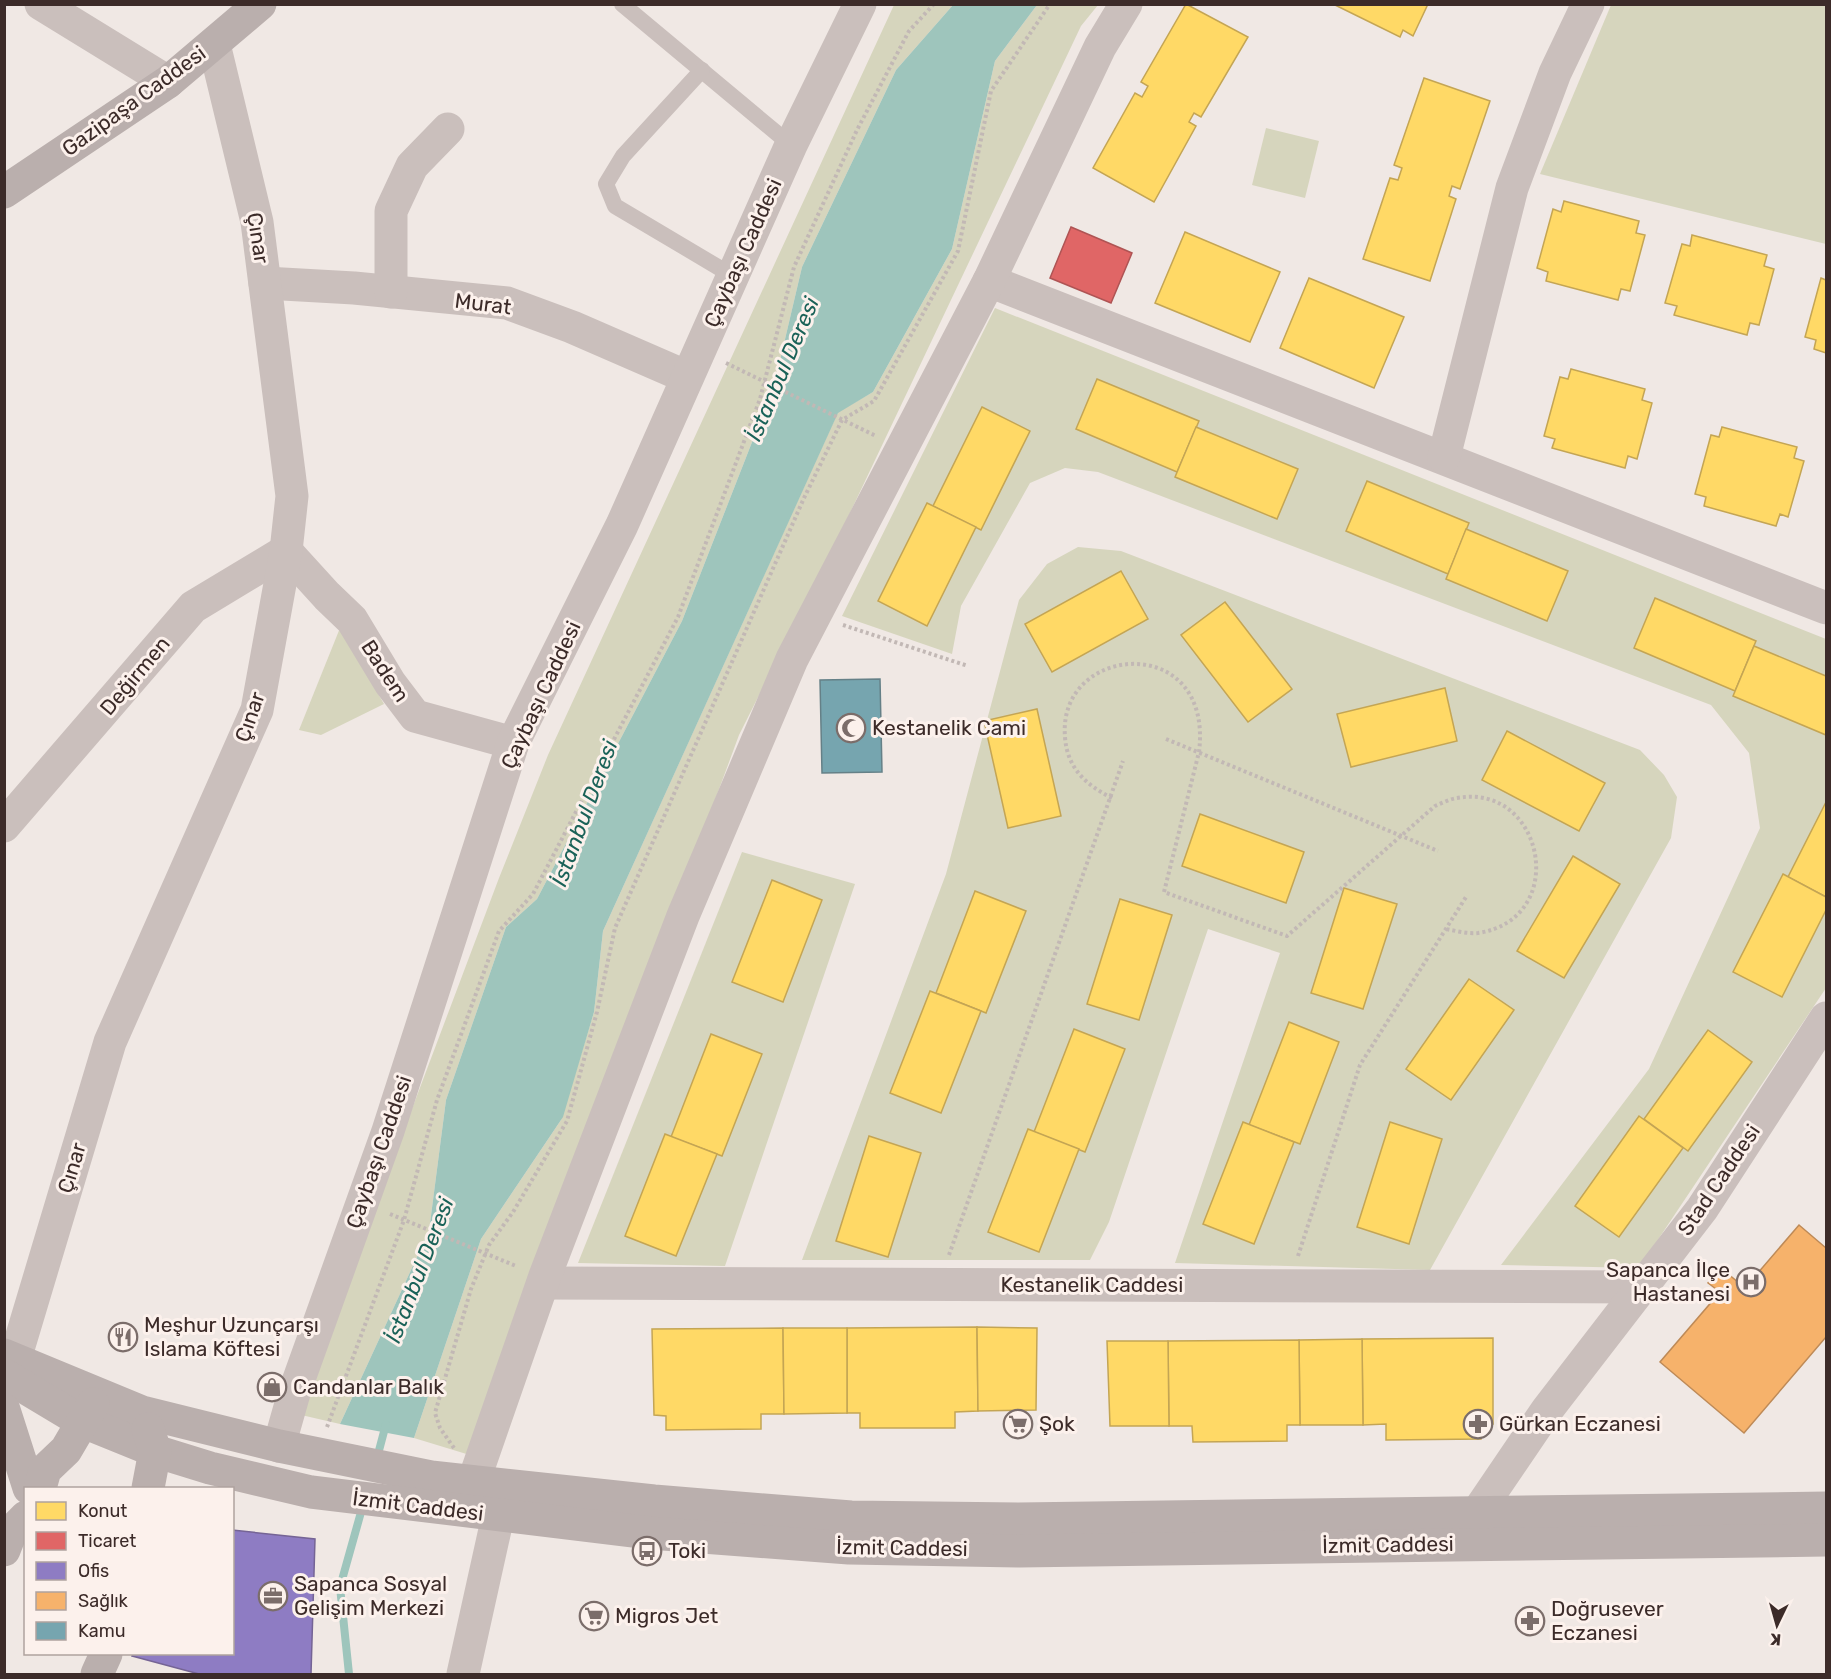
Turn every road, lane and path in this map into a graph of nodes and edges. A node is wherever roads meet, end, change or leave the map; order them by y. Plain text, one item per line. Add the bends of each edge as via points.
1 (41, 4) edge
2 (260, 4) edge
3 (622, 4) edge
4 (860, 4) edge
5 (934, 4) edge
6 (1050, 4) edge
7 (1126, 4) edge
8 (1588, 4) edge
9 (214, 44) junction
10 (702, 70) junction
11 (168, 82) junction
12 (448, 129) dead end
13 (790, 145) junction
14 (4, 192) edge
15 (734, 276) junction
16 (989, 281) junction
17 (265, 283) junction
18 (391, 292) junction
19 (694, 364) junction
20 (764, 383) junction
21 (842, 420) junction
22 (900, 448) junction
23 (1444, 457) junction
24 (286, 551) junction
25 (1827, 608) edge
26 (815, 615) junction
27 (968, 666) dead end
28 (1166, 739) dead end
29 (513, 743) junction
30 (1199, 752) junction
31 (1123, 761) dead end
32 (1112, 798) junction
33 (4, 826) edge
34 (1401, 835) junction
35 (1438, 851) dead end
36 (1466, 897) dead end
37 (1446, 929) junction
38 (1827, 1018) edge
39 (404, 1220) junction
40 (486, 1253) junction
41 (543, 1283) junction
42 (939, 1284) junction
43 (1289, 1286) junction
44 (1642, 1287) junction
45 (8, 1363) edge
46 (90, 1408) junction
47 (4, 1410) edge
48 (141, 1412) junction
49 (321, 1445) junction
50 (279, 1446) junction
51 (155, 1450) junction
52 (459, 1452) dead end
53 (473, 1483) junction
54 (29, 1487) edge
55 (40, 1487) edge
56 (148, 1487) edge
57 (234, 1491) edge
58 (311, 1492) junction
59 (429, 1492) junction
60 (1827, 1508) edge
61 (1478, 1512) junction
62 (498, 1516) junction
63 (24, 1519) edge
64 (1827, 1540) edge
65 (4, 1550) edge
66 (463, 1674) edge

1 - 11 street
2 - 9 main road, Gazipaşa Caddesi
3 - 10 lane
4 - 13 street, Çaybaşı Caddesi
5 - 20 path via 909,31 857,130 795,267
6 - 21 path via 991,90 958,250 874,402
7 - 16 street via 1100,47
8 - 23 street via 1555,74 1512,188
9 - 11 main road, Gazipaşa Caddesi
9 - 17 street, Çınar via 257,222
10 - 13 lane
10 - 15 lane via 623,156 606,184 615,206
11 - 14 main road, Gazipaşa Caddesi
12 - 18 street via 412,166 392,211
13 - 15 street, Çaybaşı Caddesi
15 - 19 street, Çaybaşı Caddesi
16 - 22 street
16 - 23 street
17 - 18 street, Murat
17 - 24 street, Çınar via 292,496
18 - 19 street, Murat via 507,303
19 - 20 path
19 - 29 street, Çaybaşı Caddesi via 622,525
20 - 21 path
20 - 39 path via 678,617 534,894 499,930 437,1100
21 - 22 path
21 - 40 path via 615,928 567,1121
22 - 26 street
23 - 25 street
24 - 29 street, Badem via 352,620 415,716
24 - 33 street, Değirmen via 193,607
24 - 45 street, Çınar via 257,710 110,1042
26 - 27 path
26 - 41 street via 792,659 683,916
28 - 30 path
29 - 50 street, Çaybaşı Caddesi via 388,1131 294,1393
30 - 32 path via 1202,729 1197,707 1185,687 1167,672 1146,664 1122,663 1100,671 1082,685 1069,704 1064,727 1066,750 1075,771 1091,787
30 - 34 path
30 - 34 path via 1164,892 1287,936
31 - 32 path
32 - 42 path
34 - 35 path
34 - 37 path via 1435,806 1458,798 1482,798 1504,807 1522,822 1533,840 1536,881 1528,901 1515,917 1476,934
36 - 37 path
37 - 43 path via 1360,1065
38 - 44 street, Stad Caddesi via 1702,1209
39 - 40 path
39 - 49 path
40 - 52 path via 471,1289 435,1413 450,1445
41 - 42 street, Kestanelik Caddesi
41 - 53 street
42 - 43 street, Kestanelik Caddesi
43 - 44 street, Kestanelik Caddesi
44 - 61 street, Stad Caddesi via 1547,1410
45 - 46 main road, İzmit Caddesi
46 - 48 main road, İzmit Caddesi
46 - 51 main road, İzmit Caddesi
46 - 55 main road via 66,1450 45,1470
47 - 54 main road
48 - 50 main road, İzmit Caddesi
48 - 51 main road
49 - 50 main road, İzmit Caddesi
49 - 59 main road, İzmit Caddesi
51 - 56 main road
51 - 58 main road, İzmit Caddesi via 210,1468
53 - 59 main road, İzmit Caddesi
53 - 61 main road, İzmit Caddesi via 851,1516 1019,1519
57 - 58 main road
58 - 59 main road, İzmit Caddesi
59 - 62 main road, İzmit Caddesi
60 - 61 main road, İzmit Caddesi
62 - 64 main road, İzmit Caddesi via 650,1533 849,1548 1019,1551
62 - 66 street
63 - 65 main road via 10,1532

